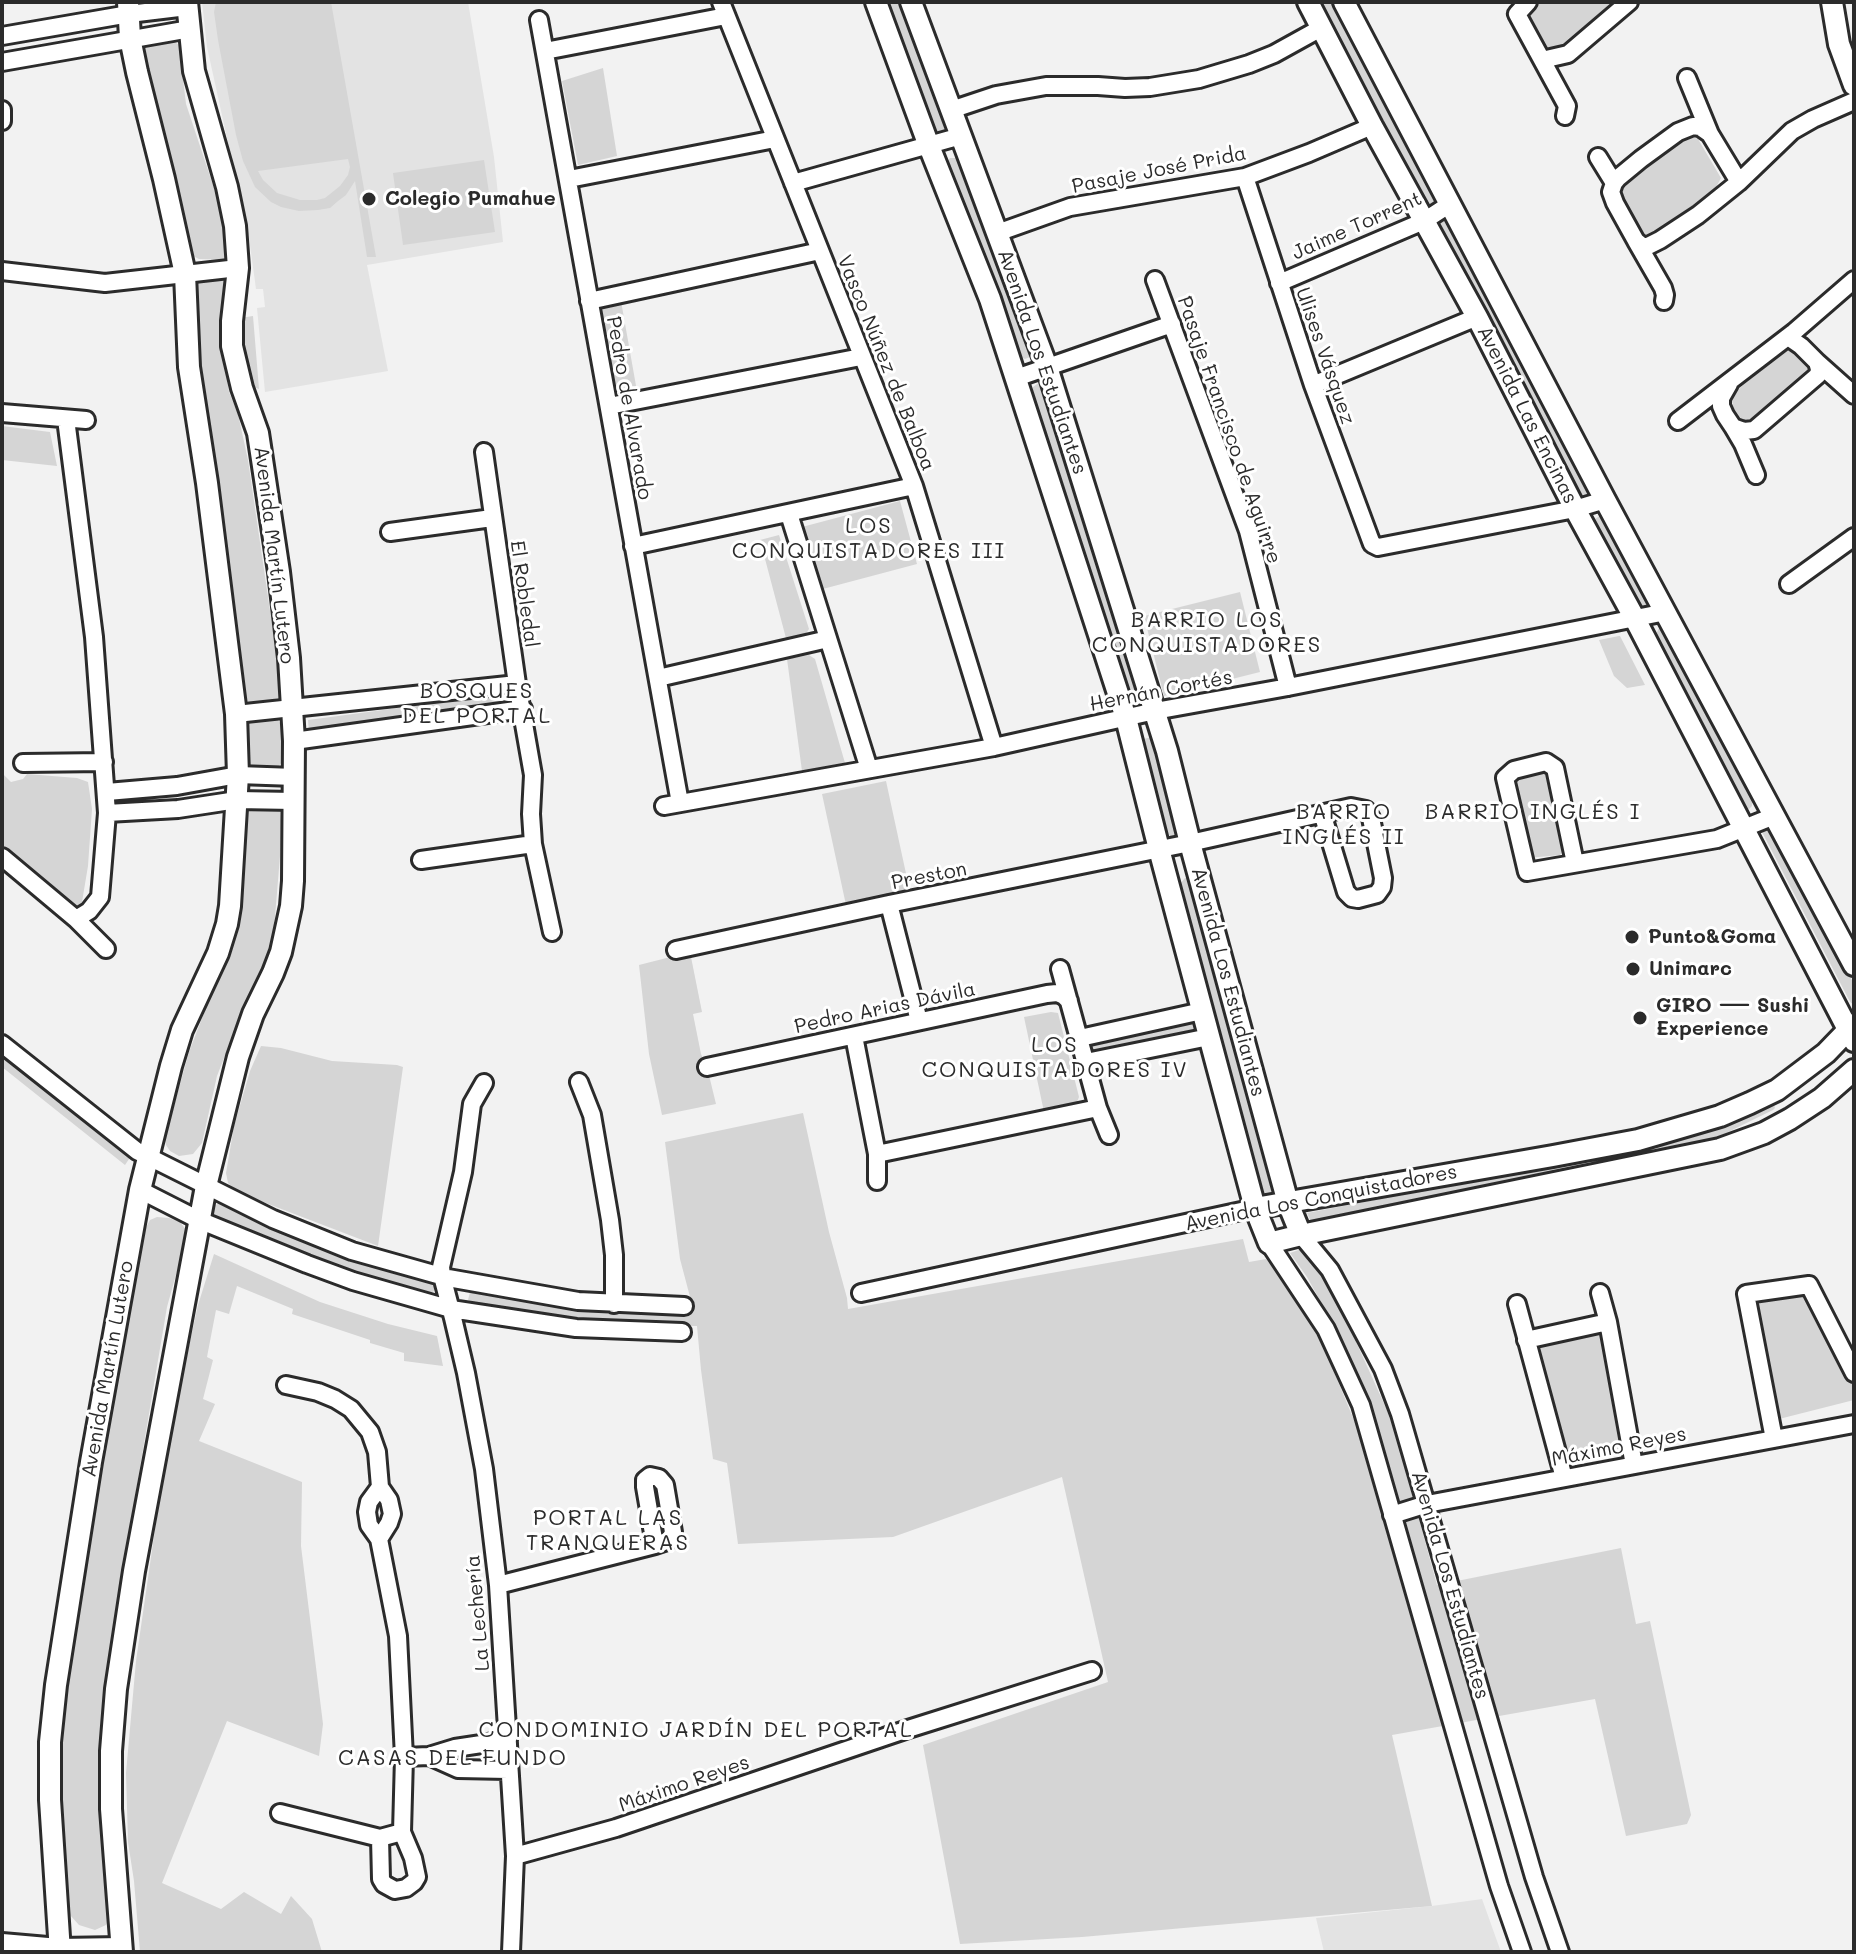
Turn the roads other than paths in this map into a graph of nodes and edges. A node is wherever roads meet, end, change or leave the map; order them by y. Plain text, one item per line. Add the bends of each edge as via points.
1 (876, 2) edge
2 (1308, 2) edge
3 (1344, 2) edge
4 (1528, 2) edge
5 (1629, 2) edge
6 (1832, 2) edge
7 (915, 3) edge
8 (187, 4) edge
9 (129, 8) edge
10 (724, 9) edge
11 (539, 20) dead end
12 (1321, 28) junction
13 (190, 29) junction
14 (2, 36) edge
15 (130, 38) junction
16 (545, 51) junction
17 (1542, 60) junction
18 (2, 62) edge
19 (1687, 78) dead end
20 (1854, 85) edge
21 (1854, 101) edge
22 (2, 110) edge
23 (951, 110) junction
24 (1565, 116) dead end
25 (2, 121) edge
26 (1372, 126) junction
27 (1710, 134) junction
28 (961, 136) junction
29 (775, 139) junction
30 (929, 146) junction
31 (1598, 157) dead end
32 (1245, 177) junction
33 (569, 179) junction
34 (1739, 182) junction
35 (793, 183) junction
36 (1614, 183) junction
37 (1450, 204) junction
38 (1424, 221) junction
39 (997, 233) junction
40 (1636, 241) junction
41 (820, 251) junction
42 (238, 268) junction
43 (2, 271) edge
44 (185, 274) junction
45 (1155, 280) dead end
46 (1854, 280) edge
47 (1279, 283) junction
48 (589, 301) junction
49 (1664, 301) dead end
50 (1477, 317) junction
51 (1172, 324) junction
52 (1788, 337) junction
53 (861, 357) junction
54 (1817, 362) junction
55 (1047, 367) junction
56 (1016, 378) junction
57 (1730, 382) junction
58 (1313, 385) junction
59 (1854, 395) edge
60 (609, 406) junction
61 (2, 413) edge
62 (66, 419) junction
63 (86, 420) dead end
64 (1678, 421) dead end
65 (1733, 427) junction
66 (484, 452) dead end
67 (1756, 475) dead end
68 (914, 486) junction
69 (1605, 500) junction
70 (1575, 509) junction
71 (789, 514) junction
72 (492, 518) junction
73 (390, 532) dead end
74 (1852, 540) edge
75 (633, 546) junction
76 (1789, 584) dead end
77 (1666, 612) junction
78 (1635, 619) junction
79 (828, 639) junction
80 (658, 678) junction
81 (517, 684) junction
82 (1288, 687) junction
83 (292, 708) junction
84 (523, 709) junction
85 (1155, 711) junction
86 (236, 714) junction
87 (1126, 718) junction
88 (294, 741) junction
89 (994, 747) junction
90 (104, 762) junction
91 (23, 763) dead end
92 (869, 769) junction
93 (238, 775) junction
94 (295, 777) junction
95 (177, 786) junction
96 (107, 792) junction
97 (237, 800) junction
98 (294, 801) junction
99 (672, 804) joint
100 (178, 809) junction
101 (107, 813) junction
102 (1322, 813) junction
103 (1774, 816) junction
104 (1744, 830) junction
105 (1190, 843) junction
106 (533, 844) junction
107 (1159, 849) junction
108 (2, 857) edge
109 (421, 860) dead end
110 (1575, 863) junction
111 (889, 904) junction
112 (76, 919) junction
113 (552, 932) dead end
114 (106, 949) dead end
115 (676, 950) dead end
116 (1854, 965) edge
117 (1060, 969) dead end
118 (1069, 1001) junction
119 (1202, 1011) junction
120 (919, 1021) junction
121 (1852, 1032) edge
122 (854, 1036) junction
123 (1209, 1037) junction
124 (1080, 1038) junction
125 (2, 1044) edge
126 (1086, 1062) junction
127 (707, 1067) dead end
128 (1854, 1070) edge
129 (579, 1082) dead end
130 (484, 1083) dead end
131 (1777, 1090) junction
132 (1098, 1108) junction
133 (1790, 1119) junction
134 (1109, 1135) dead end
135 (877, 1154) junction
136 (149, 1157) junction
137 (877, 1181) dead end
138 (206, 1186) junction
139 (140, 1190) junction
140 (1288, 1203) junction
141 (1255, 1208) junction
142 (199, 1220) junction
143 (1301, 1235) junction
144 (1269, 1243) junction
145 (442, 1276) junction
146 (861, 1293) dead end
147 (1600, 1293) dead end
148 (614, 1304) junction
149 (1517, 1304) dead end
150 (684, 1306) dead end
151 (451, 1309) junction
152 (1608, 1322) junction
153 (682, 1332) dead end
154 (1526, 1340) junction
155 (1854, 1373) edge
156 (286, 1385) dead end
157 (1854, 1424) edge
158 (1774, 1439) junction
159 (1634, 1465) junction
160 (1564, 1478) junction
161 (380, 1487) junction
162 (1427, 1504) junction
163 (1392, 1515) junction
164 (379, 1539) junction
165 (655, 1545) dead end
166 (498, 1585) junction
167 (1092, 1671) dead end
168 (508, 1740) junction
169 (429, 1756) junction
170 (404, 1757) junction
171 (508, 1770) junction
172 (280, 1813) dead end
173 (402, 1832) junction
174 (380, 1838) junction
175 (515, 1856) junction
176 (2, 1942) edge
177 (59, 1949) edge
178 (122, 1949) edge
179 (511, 1952) edge
180 (1522, 1952) edge
181 (1560, 1952) edge

1 - 30 street, Avenida Los Estudiantes
2 - 12 street, Avenida Las Encinas
3 - 37 street, Avenida Las Encinas
4 - 17 street via 1517,14
5 - 17 street via 1568,54
6 - 20 street
7 - 23 street, Avenida Los Estudiantes
8 - 9 street, Avenida Martín Lutero
8 - 13 street, Avenida Martín Lutero
9 - 14 street
9 - 15 street, Avenida Martín Lutero
10 - 16 street
10 - 29 street, Vasco Núñez de Balboa
11 - 16 street, Pedro de Alvarado
12 - 23 street via 1274,54 1199,79 1137,87 1046,86
12 - 26 street, Avenida Las Encinas
13 - 15 street
13 - 42 street, Avenida Martín Lutero via 194,71 235,226
15 - 18 street
15 - 44 street, Avenida Martín Lutero
16 - 33 street, Pedro de Alvarado
17 - 24 street via 1567,106
19 - 27 street
21 - 34 street via 1792,131
22 - 25 street
23 - 28 street, Avenida Los Estudiantes
26 - 32 street, Pasaje José Prida
26 - 38 street, Avenida Las Encinas
27 - 34 street
27 - 36 street via 1687,127
28 - 30 street
28 - 39 street, Avenida Los Estudiantes
29 - 33 street
29 - 35 street, Vasco Núñez de Balboa
30 - 35 street
30 - 56 street, Avenida Los Estudiantes
31 - 36 street
32 - 39 street, Pasaje José Prida via 1070,207
32 - 47 street, Ulises Vásquez
33 - 48 street, Pedro de Alvarado
34 - 40 street via 1660,240 1648,246
35 - 41 street, Vasco Núñez de Balboa
36 - 40 street via 1615,203
37 - 38 street, Jaime Torrent
37 - 69 street, Avenida Las Encinas
38 - 47 street, Jaime Torrent
38 - 50 street, Avenida Las Encinas
39 - 55 street, Avenida Los Estudiantes
40 - 49 street via 1663,288
41 - 48 street
41 - 53 street, Vasco Núñez de Balboa
42 - 44 street
42 - 83 street, Avenida Martín Lutero via 232,346 262,450
43 - 44 street via 105,283
44 - 86 street, Avenida Martín Lutero via 189,367
45 - 51 street, Pasaje Francisco de Aguirre
46 - 52 street
47 - 58 street, Ulises Vásquez
48 - 60 street, Pedro de Alvarado
50 - 58 street
50 - 70 street, Avenida Las Encinas
51 - 55 street
51 - 82 street, Pasaje Francisco de Aguirre via 1248,531
52 - 54 street
52 - 57 street
53 - 60 street
53 - 68 street, Vasco Núñez de Balboa
54 - 59 street
54 - 65 street via 1813,381 1754,430
55 - 56 street
55 - 85 street, Avenida Los Estudiantes
56 - 87 street, Avenida Los Estudiantes
57 - 64 street
57 - 65 street via 1721,406
58 - 70 street, Ulises Vásquez via 1374,546
60 - 75 street, Pedro de Alvarado
61 - 62 street
62 - 63 street
62 - 90 street
65 - 67 street
66 - 72 street, El Robledal
68 - 71 street
68 - 89 street, Vasco Núñez de Balboa
69 - 70 street
69 - 77 street, Avenida Las Encinas
70 - 78 street, Avenida Las Encinas
71 - 75 street
71 - 79 street
72 - 73 street
72 - 81 street, El Robledal
74 - 76 street
75 - 80 street, Pedro de Alvarado
77 - 78 street, Hernán Cortés
77 - 103 street, Avenida Las Encinas
78 - 82 street, Hernán Cortés
78 - 104 street, Avenida Las Encinas
79 - 80 street
79 - 92 street
80 - 99 street, Pedro de Alvarado
81 - 83 street
81 - 84 street, El Robledal
82 - 85 street, Hernán Cortés
83 - 86 street
83 - 88 street, Avenida Martín Lutero
84 - 88 street
84 - 106 street, El Robledal via 533,775
85 - 87 street, Hernán Cortés
85 - 105 street, Avenida Los Estudiantes
86 - 93 street, Avenida Martín Lutero
87 - 89 street, Hernán Cortés
87 - 107 street, Avenida Los Estudiantes
88 - 94 street, Avenida Martín Lutero
89 - 92 street, Hernán Cortés
90 - 91 street
90 - 96 street
92 - 99 street, Hernán Cortés
93 - 94 street
93 - 95 street
93 - 97 street, Avenida Martín Lutero
94 - 98 street, Avenida Martín Lutero
95 - 96 street
95 - 100 street
96 - 101 street
97 - 98 street
97 - 100 street
97 - 136 street, Avenida Martín Lutero via 227,924 182,1030
98 - 138 street, Avenida Martín Lutero via 291,906 281,952 238,1057
100 - 101 street
101 - 112 street via 100,897
102 - 102 street, Preston via 1357,807 1369,814 1383,878 1377,894 1358,899 1346,892
102 - 105 street, Preston
103 - 104 street
103 - 116 street, Avenida Las Encinas
104 - 110 street
104 - 121 street, Avenida Las Encinas
105 - 107 street, Preston
105 - 140 street, Avenida Los Estudiantes
106 - 109 street
106 - 113 street, El Robledal
107 - 111 street, Preston
107 - 119 street, Avenida Los Estudiantes
108 - 112 street
110 - 110 street via 1527,872 1505,778 1514,770 1546,762 1555,768
111 - 115 street, Preston
111 - 120 street
112 - 114 street
117 - 118 street
118 - 120 street, Pedro Arias Dávila via 1051,993
118 - 124 street
119 - 123 street, Avenida Los Estudiantes
119 - 124 street
120 - 122 street, Pedro Arias Dávila
121 - 131 street, Avenida Los Conquistadores
122 - 127 street, Pedro Arias Dávila
122 - 135 street
123 - 126 street
123 - 141 street, Avenida Los Estudiantes
124 - 126 street
125 - 136 street
126 - 132 street
128 - 133 street, Avenida Los Conquistadores
129 - 148 street via 592,1115 610,1220
130 - 145 street via 472,1104
131 - 133 street
131 - 140 street, Avenida Los Conquistadores via 1720,1116 1638,1140
132 - 134 street
132 - 135 street
133 - 143 street, Avenida Los Conquistadores via 1720,1149
135 - 137 street
136 - 138 street
136 - 139 street, Avenida Martín Lutero
138 - 142 street, Avenida Martín Lutero
138 - 145 street via 352,1251
139 - 142 street
139 - 177 street, Avenida Martín Lutero via 52,1713 50,1800
140 - 141 street, Avenida Los Conquistadores
140 - 143 street, Avenida Los Estudiantes
141 - 144 street, Avenida Los Estudiantes
141 - 146 street, Avenida Los Conquistadores
142 - 151 street via 342,1277
142 - 178 street, Avenida Martín Lutero via 112,1720 111,1809
143 - 144 street, Avenida Los Conquistadores
143 - 162 street, Avenida Los Estudiantes via 1330,1270 1383,1369
144 - 163 street, Avenida Los Estudiantes via 1332,1340 1361,1405
145 - 148 street
145 - 151 street, La Lechería
147 - 152 street
148 - 150 street
149 - 154 street
151 - 153 street via 576,1328
151 - 166 street, La Lechería via 484,1469
152 - 154 street
152 - 159 street
154 - 160 street
155 - 158 street via 1809,1285 1746,1294
156 - 161 street via 318,1392 357,1416 374,1441
157 - 158 street, Máximo Reyes
158 - 159 street, Máximo Reyes
159 - 160 street, Máximo Reyes
160 - 162 street, Máximo Reyes
161 - 164 street via 392,1514
161 - 164 street via 367,1512
162 - 163 street, Máximo Reyes
162 - 181 street, Avenida Los Estudiantes
163 - 180 street, Avenida Los Estudiantes
164 - 170 street via 398,1636
165 - 166 street
166 - 168 street, La Lechería
167 - 175 street, Máximo Reyes via 616,1828
168 - 169 street
168 - 171 street, La Lechería
169 - 170 street
169 - 171 street via 458,1769
170 - 173 street
171 - 175 street, La Lechería
172 - 174 street
173 - 174 street
173 - 174 street via 417,1877 406,1888 395,1890 381,1879
175 - 179 street, La Lechería
176 - 177 street
177 - 178 street

